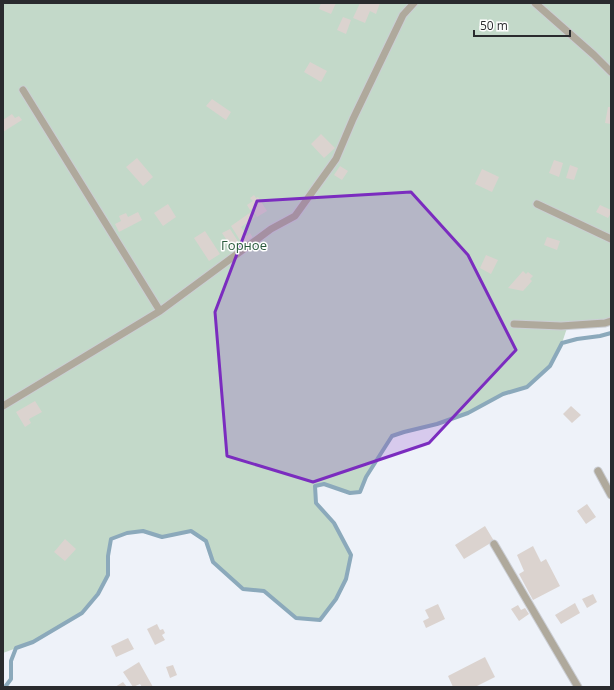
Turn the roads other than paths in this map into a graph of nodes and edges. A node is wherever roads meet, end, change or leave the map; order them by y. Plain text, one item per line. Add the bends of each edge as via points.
1 (414, 3) edge
2 (535, 3) edge
3 (611, 72) edge
4 (23, 90) dead end
5 (537, 204) dead end
6 (611, 239) edge
7 (160, 311) junction
8 (611, 321) edge
9 (514, 324) dead end
10 (3, 406) edge
11 (598, 472) dead end
12 (611, 494) edge
13 (494, 544) dead end
14 (578, 687) edge

1 - 7 lane via 403,15 336,159 295,216 271,229
2 - 3 lane
4 - 7 lane
5 - 6 lane
7 - 10 lane
8 - 9 lane via 561,326
11 - 12 lane
13 - 14 lane

